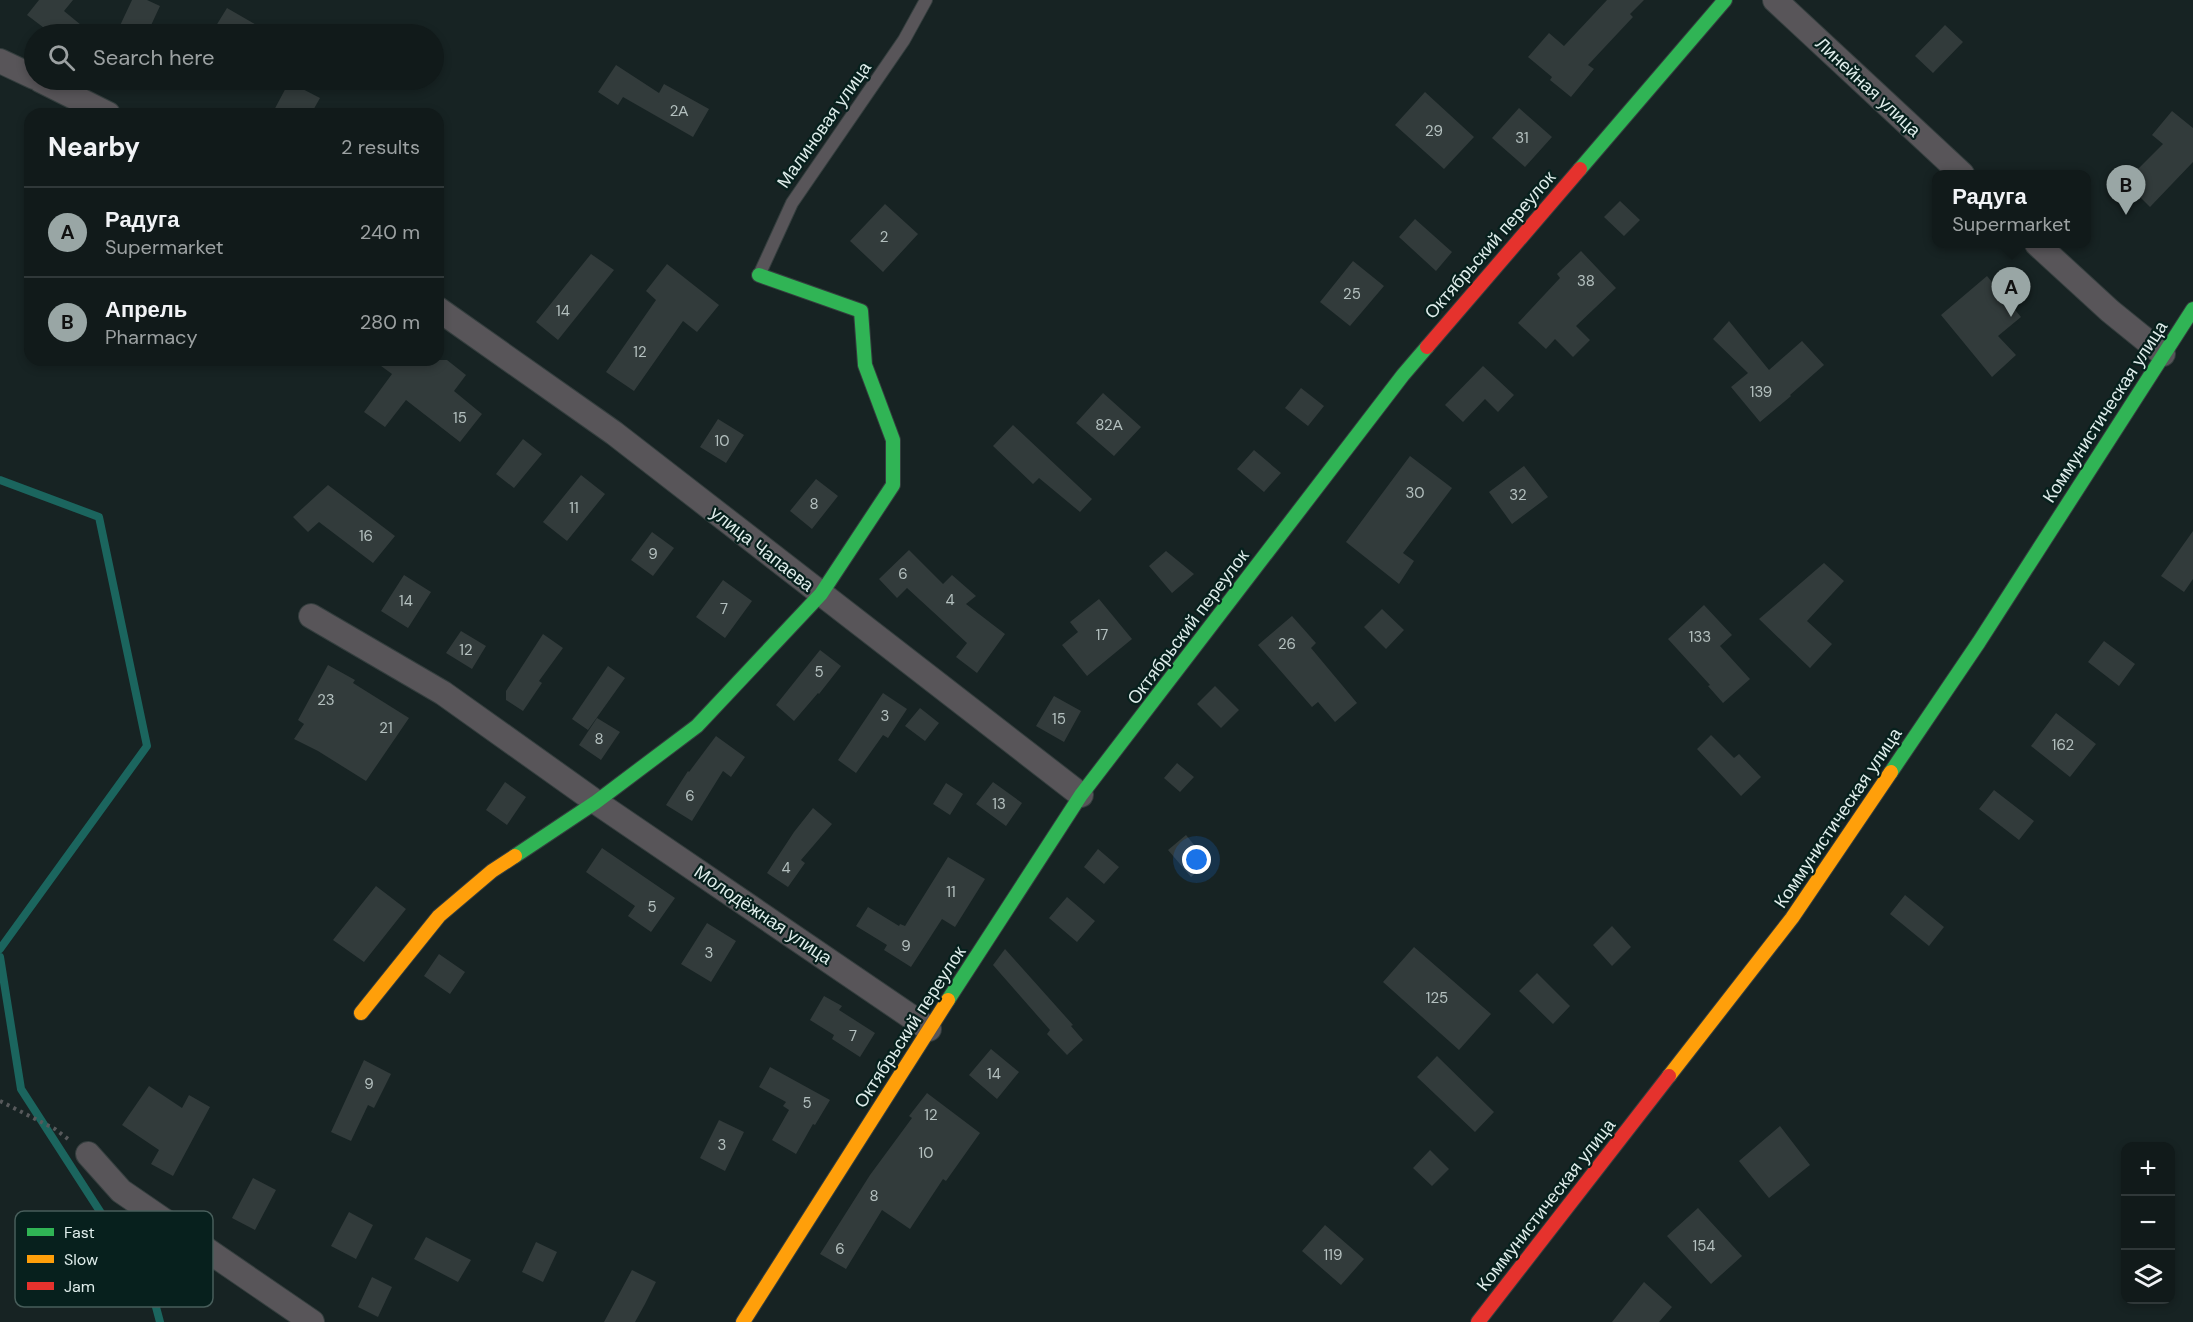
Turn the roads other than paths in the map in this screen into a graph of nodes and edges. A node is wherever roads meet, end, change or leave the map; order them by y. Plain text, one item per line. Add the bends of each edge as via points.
1 (926, 0) edge
2 (1725, 0) edge
3 (1775, 0) edge
4 (0, 61) edge
5 (24, 72) edge
6 (60, 90) edge
7 (96, 108) edge
8 (1958, 170) edge
9 (2042, 248) edge
10 (759, 275) joint
11 (2193, 309) edge
12 (444, 313) edge
13 (2186, 337) edge
14 (2163, 354) junction
15 (821, 594) junction
16 (311, 616) dead end
17 (1081, 795) junction
18 (596, 802) junction
19 (361, 1013) dead end
20 (929, 1029) junction
21 (88, 1154) dead end
22 (150, 1211) edge
23 (213, 1254) edge
24 (312, 1322) edge
25 (743, 1322) edge
26 (1478, 1322) edge

1 - 10 lane, Малиновая улица via 904,40 792,203
2 - 17 street, Октябрьский переулок via 1403,375
3 - 8 street, Линейная улица
4 - 5 street
6 - 7 street
9 - 14 street
10 - 15 street via 861,311 865,365 893,440 893,485
11 - 13 street, Коммунистическая улица
12 - 15 street, улица Чапаева via 614,433
13 - 14 street, Коммунистическая улица
14 - 26 street, Коммунистическая улица via 1979,642 1792,918
15 - 17 street, улица Чапаева
15 - 18 street via 697,726
16 - 18 street, Молодёжная улица via 443,693
17 - 20 street, Октябрьский переулок
18 - 19 street via 492,871 439,916
18 - 20 street, Молодёжная улица
20 - 25 street, Октябрьский переулок
21 - 22 street via 121,1191
23 - 24 street

